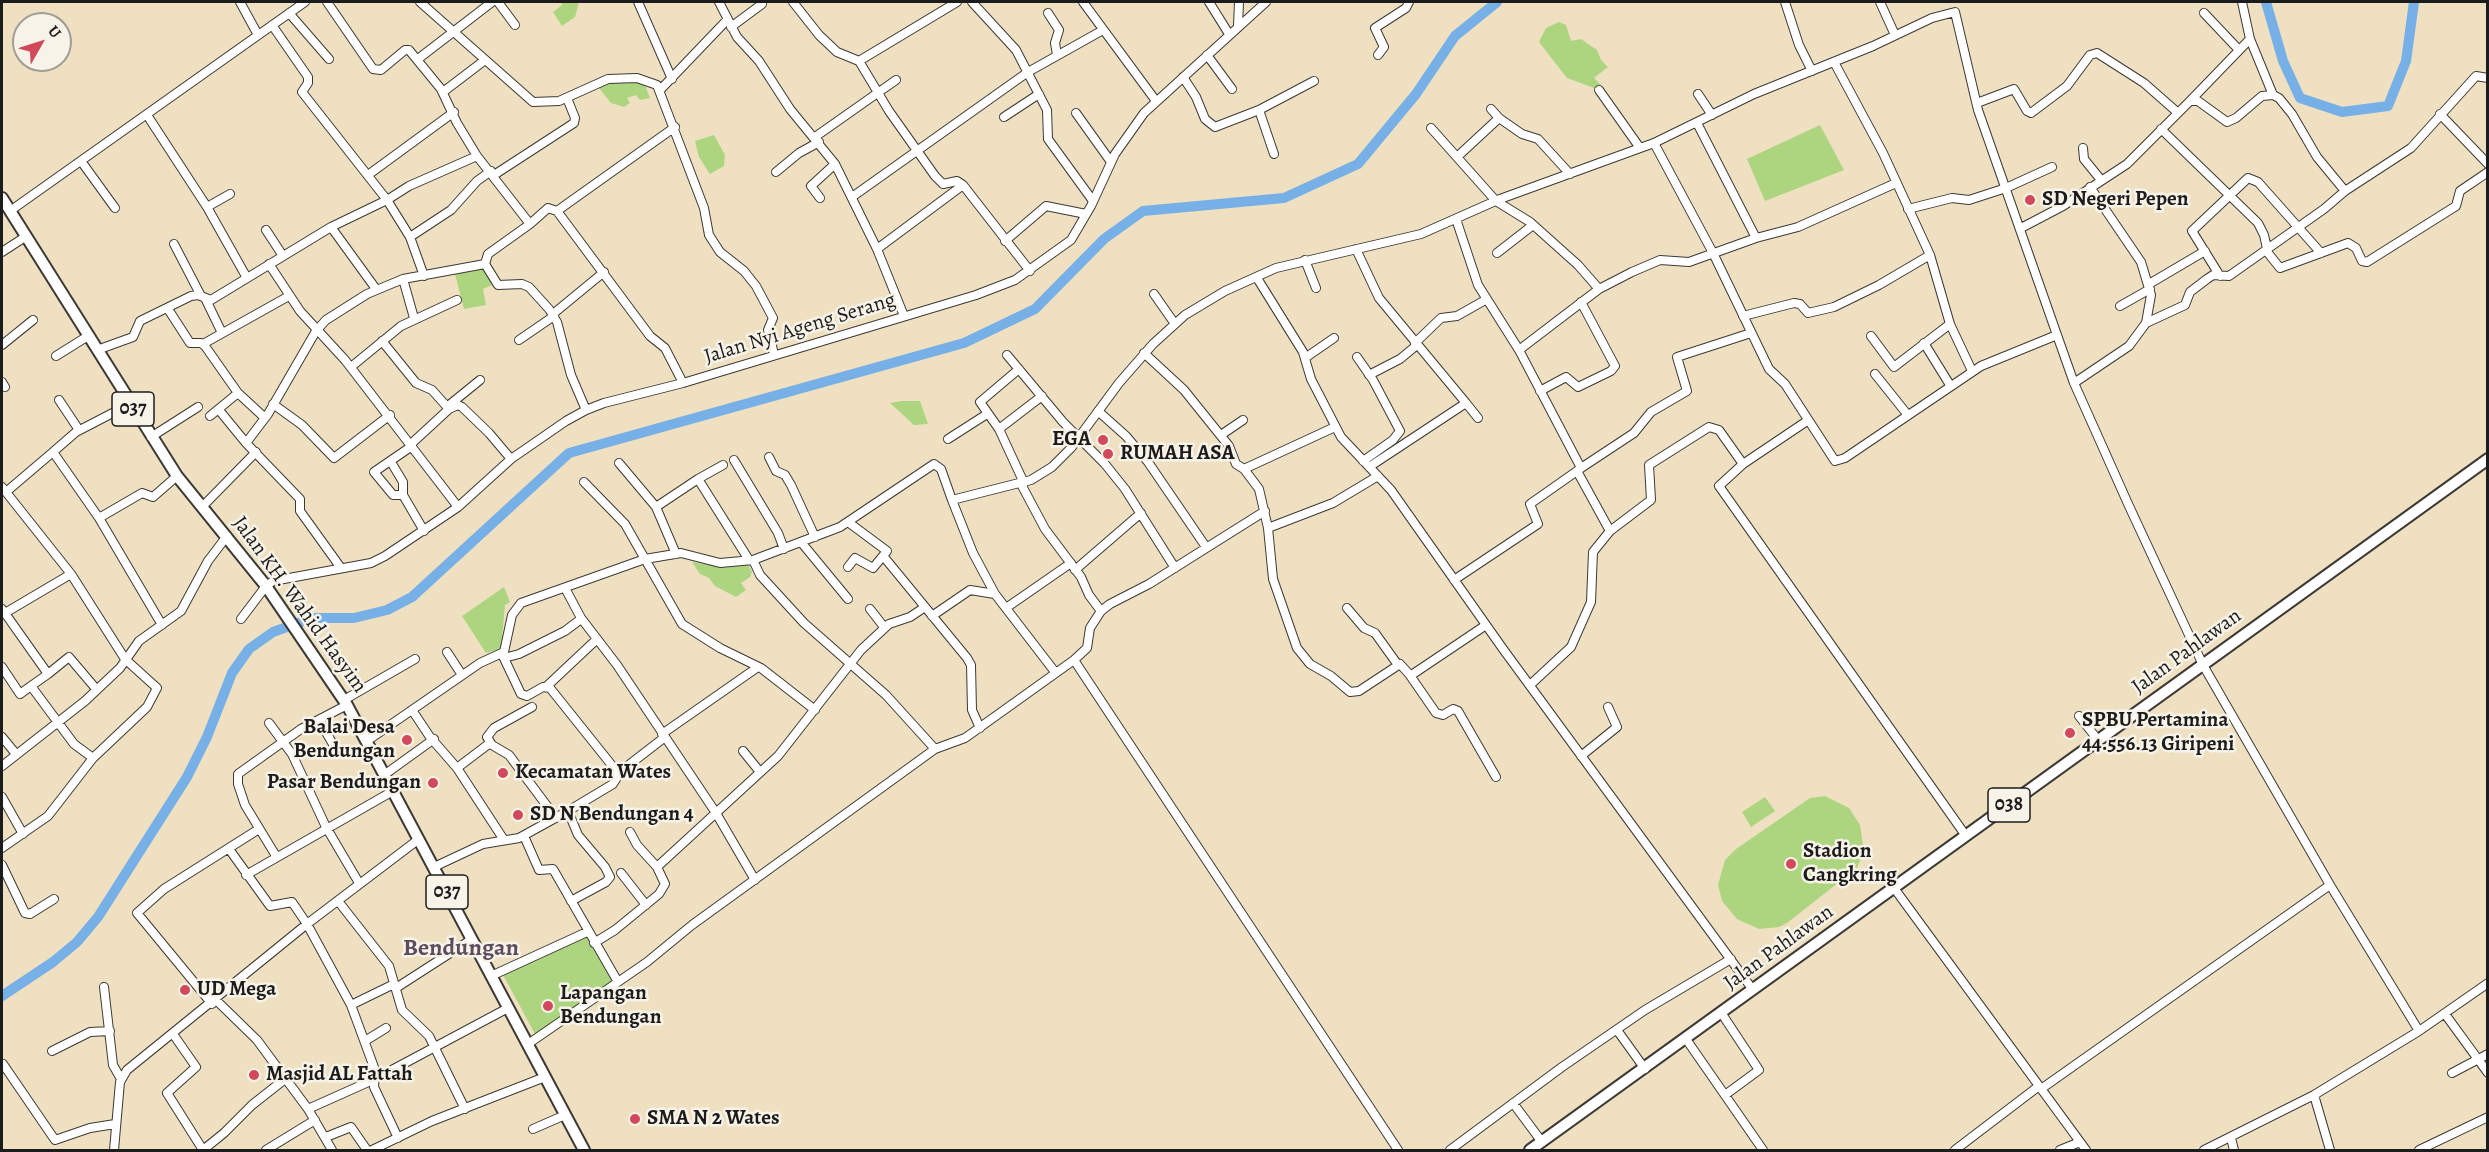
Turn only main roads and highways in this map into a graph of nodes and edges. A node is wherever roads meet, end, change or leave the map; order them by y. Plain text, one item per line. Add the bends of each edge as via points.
1 (2, 198) edge
2 (2487, 459) edge
3 (584, 1150) edge
4 (1530, 1150) edge

1 - 3 main road, Jalan KH. Wahid Hasyim / 037 via 177,476 266,586 346,703
2 - 4 main road, Jalan Pahlawan / 038

